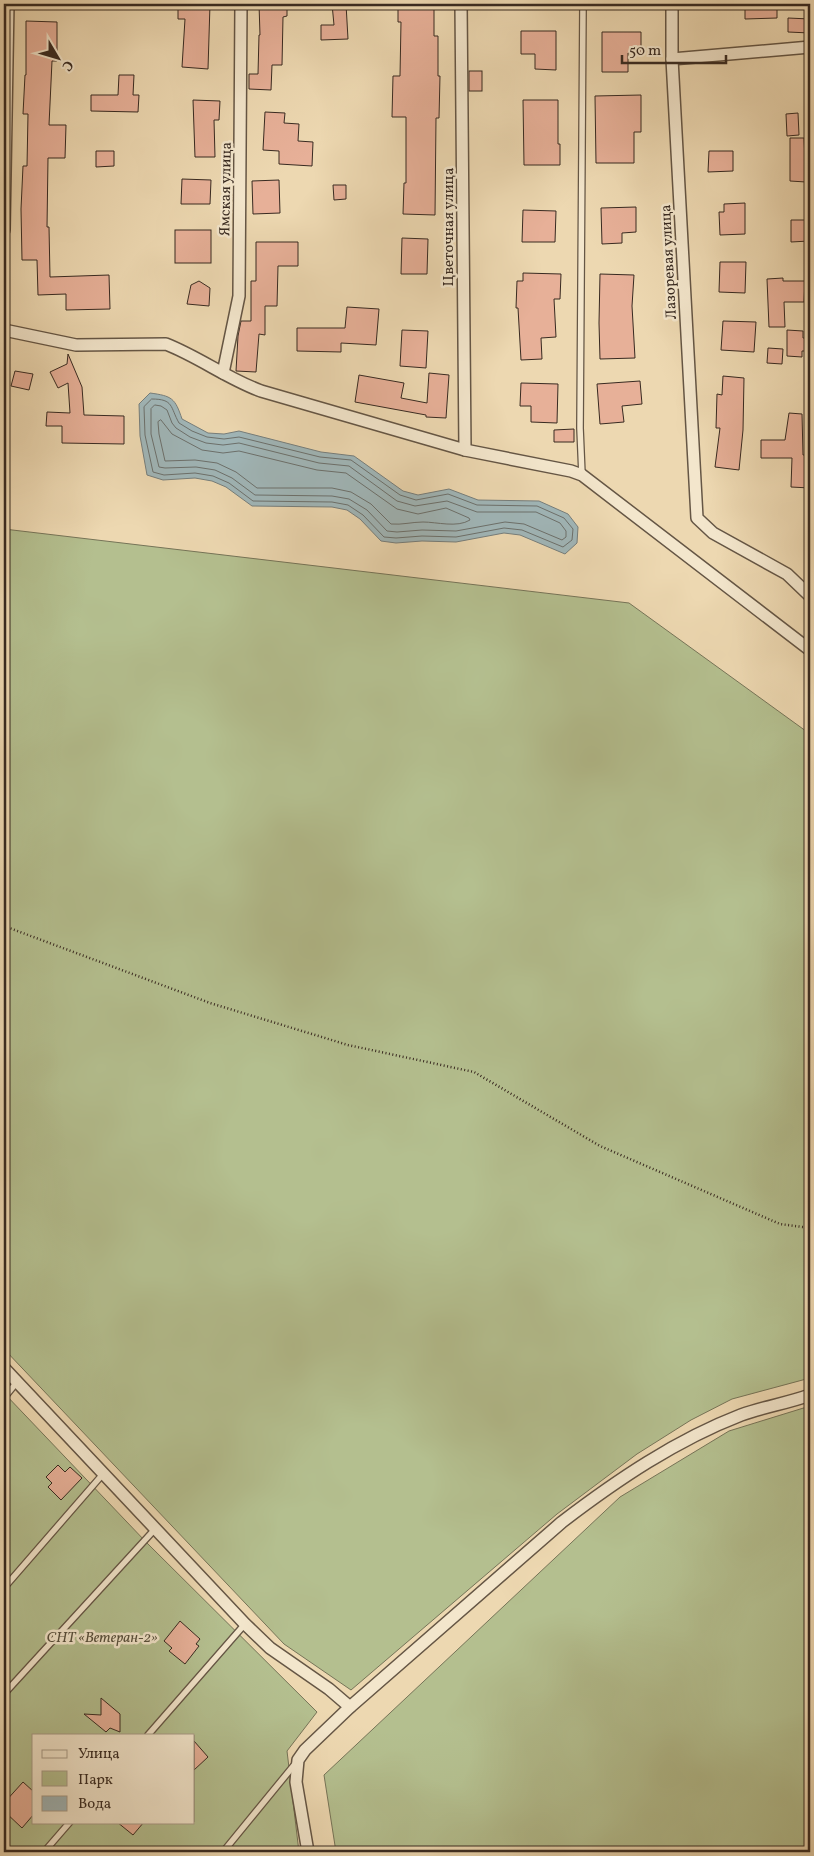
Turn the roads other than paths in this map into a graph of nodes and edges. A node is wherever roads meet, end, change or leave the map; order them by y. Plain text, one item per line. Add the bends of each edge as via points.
1 (8, 4) edge
2 (242, 4) edge
3 (461, 4) edge
4 (583, 4) edge
5 (672, 4) edge
6 (810, 48) edge
7 (672, 59) junction
8 (4, 230) edge
9 (4, 330) edge
10 (223, 373) junction
11 (465, 450) junction
12 (582, 475) junction
13 (810, 596) edge
14 (810, 650) edge
15 (4, 1368) edge
16 (17, 1382) junction
17 (810, 1395) edge
18 (4, 1398) edge
19 (103, 1474) junction
20 (156, 1528) junction
21 (4, 1588) edge
22 (245, 1624) junction
23 (4, 1694) edge
24 (350, 1707) junction
25 (149, 1734) edge
26 (298, 1760) junction
27 (68, 1824) edge
28 (44, 1852) edge
29 (222, 1852) edge
30 (308, 1852) edge

1 - 8 street
2 - 10 street, Ямская улица via 238,296
3 - 11 street, Цветочная улица
4 - 12 lane
5 - 7 street, Лазоревая улица
6 - 7 street
7 - 13 street, Лазоревая улица via 697,518 713,533 787,574
9 - 10 street via 76,345 166,344
10 - 11 street via 261,391
11 - 12 street
12 - 14 street
15 - 16 street
16 - 18 lane
16 - 19 street
17 - 24 street via 714,1426 595,1497
19 - 20 street
19 - 21 lane
20 - 22 street
20 - 23 lane
22 - 24 street via 270,1648
22 - 25 lane
24 - 26 street via 312,1741
26 - 29 lane
26 - 30 street via 296,1782
27 - 28 lane

